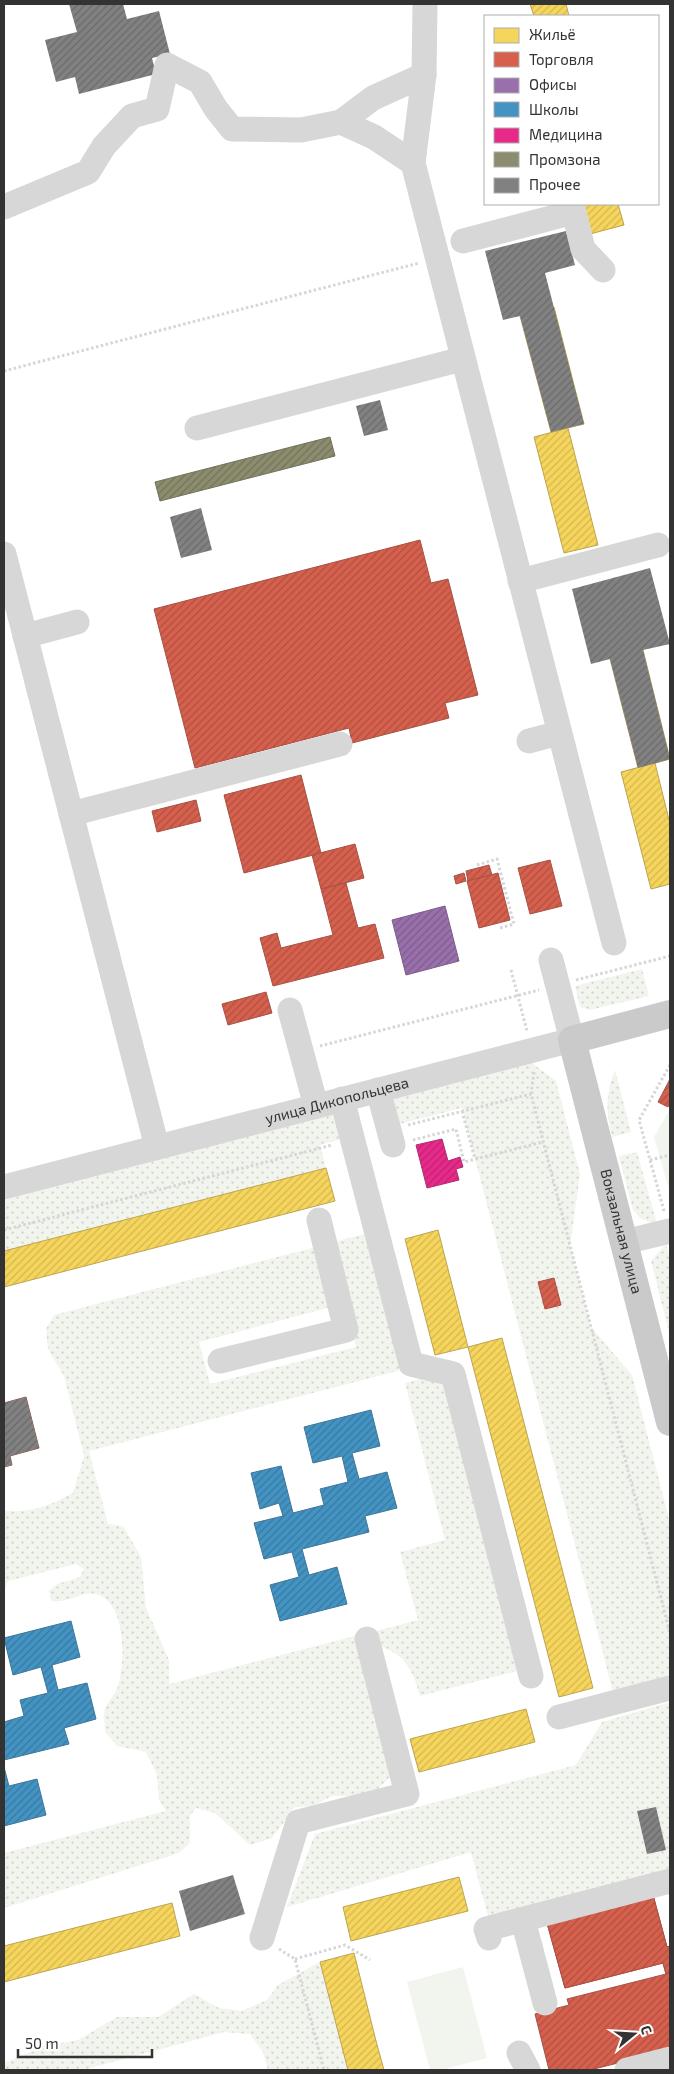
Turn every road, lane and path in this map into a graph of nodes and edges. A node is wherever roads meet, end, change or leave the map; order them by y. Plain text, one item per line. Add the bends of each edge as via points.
1 (425, 4) edge
2 (424, 75) junction
3 (341, 122) junction
4 (413, 162) junction
5 (4, 207) edge
6 (462, 241) dead end
7 (438, 259) junction
8 (603, 270) dead end
9 (462, 359) junction
10 (4, 371) edge
11 (197, 428) dead end
12 (658, 545) dead end
13 (4, 554) edge
14 (520, 581) junction
15 (77, 622) dead end
16 (25, 636) junction
17 (559, 733) junction
18 (529, 741) dead end
19 (340, 744) dead end
20 (71, 814) junction
21 (477, 865) dead end
22 (500, 928) dead end
23 (614, 943) dead end
24 (670, 956) edge
25 (551, 960) dead end
26 (511, 970) dead end
27 (570, 982) dead end
28 (542, 989) dead end
29 (518, 995) junction
30 (290, 1010) dead end
31 (670, 1014) edge
32 (527, 1032) dead end
33 (572, 1040) junction
34 (302, 1051) junction
35 (535, 1064) dead end
36 (670, 1065) edge
37 (378, 1090) junction
38 (530, 1094) junction
39 (342, 1100) junction
40 (316, 1106) junction
41 (462, 1111) junction
42 (391, 1138) junction
43 (353, 1140) junction
44 (543, 1142) junction
45 (158, 1147) junction
46 (670, 1155) edge
47 (475, 1159) junction
48 (650, 1160) junction
49 (4, 1187) edge
50 (319, 1220) dead end
51 (4, 1230) edge
52 (670, 1231) edge
53 (624, 1242) junction
54 (220, 1361) dead end
55 (670, 1422) edge
56 (670, 1633) edge
57 (367, 1639) dead end
58 (531, 1676) dead end
59 (670, 1688) edge
60 (559, 1717) dead end
61 (670, 1881) edge
62 (522, 1920) junction
63 (262, 1938) dead end
64 (489, 1938) dead end
65 (370, 1960) dead end
66 (545, 2003) dead end
67 (670, 2059) edge
68 (324, 2070) edge
69 (516, 2070) edge
70 (528, 2070) edge
71 (627, 2070) edge

1 - 2 street
2 - 3 street via 373,98
2 - 4 street
3 - 4 street via 374,137
3 - 5 street via 301,130 232,129 200,82 167,65 157,109 132,116 104,146 88,172
4 - 7 street
6 - 8 street via 574,212 583,249
7 - 9 street
7 - 10 path
9 - 11 street
9 - 14 street
12 - 14 street
13 - 16 street
14 - 17 street
15 - 16 street
16 - 20 street
17 - 18 street
17 - 23 street
19 - 20 street
20 - 45 street
21 - 22 path via 497,859 514,924
24 - 27 path
25 - 33 street
26 - 29 path
28 - 29 path
29 - 32 path
29 - 34 path
30 - 34 street
31 - 33 main road, улица Дикопольцева
33 - 37 street, улица Дикопольцева
33 - 53 main road, Вокзальная улица
34 - 40 street
35 - 38 path
36 - 48 path via 638,1120
37 - 39 street, улица Дикопольцева
37 - 42 street
38 - 41 path
38 - 44 path
39 - 40 street, улица Дикопольцева
39 - 43 street
40 - 45 street, улица Дикопольцева
41 - 42 path
41 - 47 path
42 - 47 path via 456,1129 464,1162
43 - 51 path
43 - 58 street via 411,1364 453,1374
44 - 47 path
44 - 56 path
45 - 49 street, улица Дикопольцева
46 - 48 path
48 - 52 path
50 - 54 street via 346,1330
52 - 53 street
53 - 55 main road, Вокзальная улица
57 - 63 street via 407,1794 298,1822
59 - 60 street
61 - 62 street
62 - 64 street via 486,1929
62 - 66 street
65 - 68 path via 345,1945 295,1959
67 - 71 street
69 - 70 street via 519,2053

